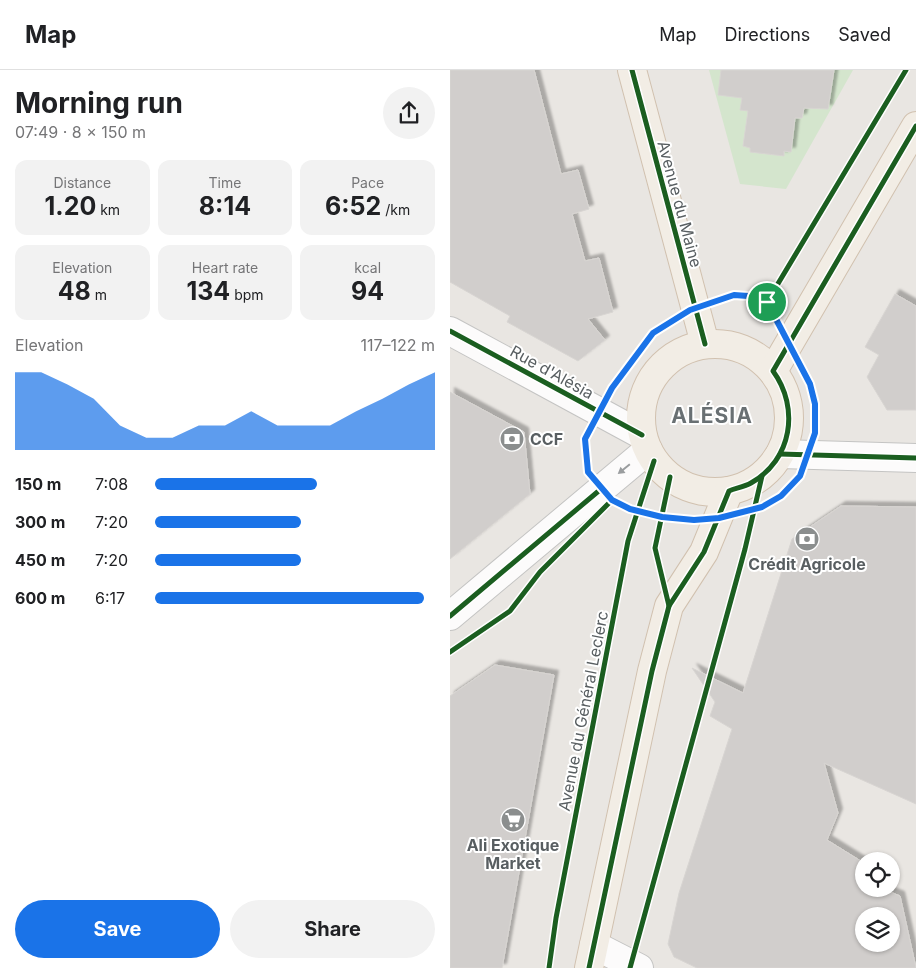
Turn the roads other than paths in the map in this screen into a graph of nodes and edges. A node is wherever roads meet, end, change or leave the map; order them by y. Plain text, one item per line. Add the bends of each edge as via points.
1 (632, 70) edge
2 (916, 126) edge
3 (450, 331) edge
4 (705, 344) junction
5 (773, 371) junction
6 (645, 443) junction
7 (780, 454) junction
8 (916, 458) edge
9 (729, 491) junction
10 (450, 616) edge
11 (591, 957) edge
12 (639, 968) edge

1 - 4 main road, Avenue du Maine
2 - 5 main road
3 - 6 main road, Rue d'Alésia
4 - 5 main road via 720,343 749,351
4 - 6 main road via 676,355 653,376 642,405
5 - 7 main road via 789,405 789,430
6 - 9 main road via 654,461 670,477 690,488
6 -> 10 main road via 576,508
7 - 8 main road
7 - 9 main road via 762,476
9 - 11 main road via 704,552 669,606
11 - 12 main road

